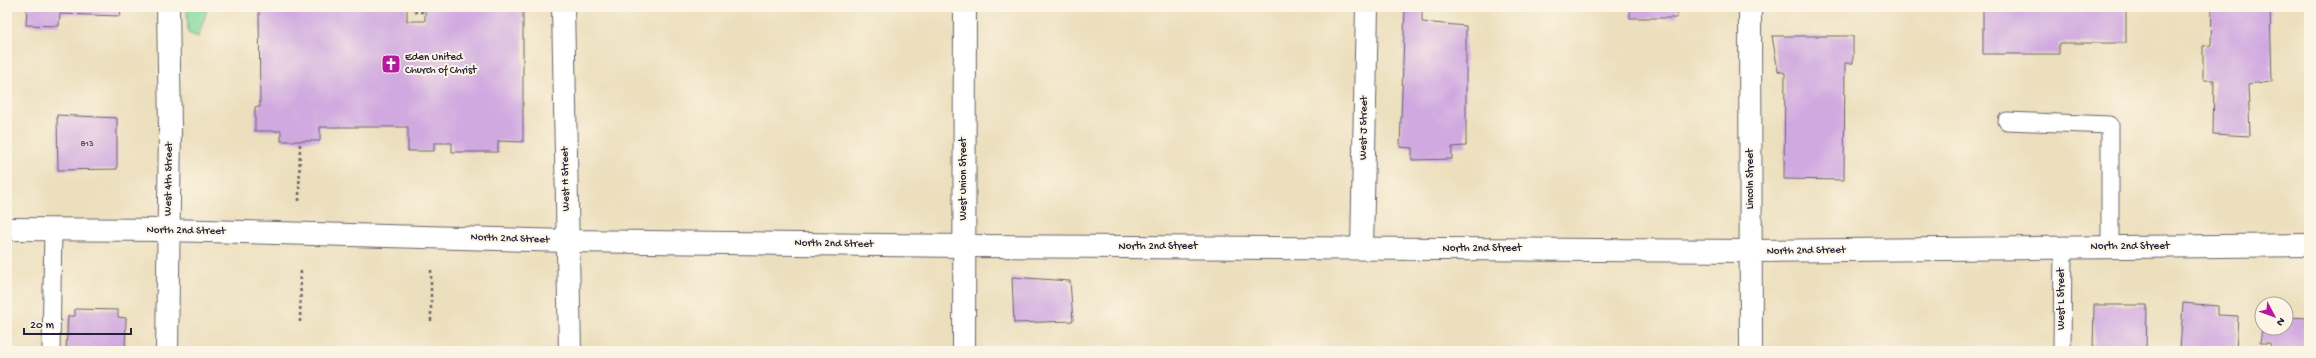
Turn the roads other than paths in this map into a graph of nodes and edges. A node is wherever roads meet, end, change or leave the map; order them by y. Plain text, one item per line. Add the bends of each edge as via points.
1 (168, 7) edge
2 (563, 7) edge
3 (965, 7) edge
4 (1366, 7) edge
5 (1750, 7) edge
6 (2007, 121) dead end
7 (7, 229) edge
8 (53, 230) junction
9 (168, 230) junction
10 (568, 241) junction
11 (2309, 245) edge
12 (964, 246) junction
13 (2063, 247) junction
14 (1362, 248) junction
15 (2110, 248) junction
16 (1751, 251) junction
17 (51, 351) edge
18 (167, 351) edge
19 (570, 351) edge
20 (964, 351) edge
21 (1751, 351) edge
22 (2062, 351) edge

1 - 9 street, West 4th Street
2 - 10 street, West H Street
3 - 12 street, West Union Street
4 - 14 street, West J Street
5 - 16 street, Lincoln Street
6 - 15 lane via 2110,124
7 - 8 street, North 2nd Street
8 - 9 street, North 2nd Street
8 - 17 lane
9 - 10 street, North 2nd Street
9 - 18 street, West 4th Street
10 - 12 street, North 2nd Street
10 - 19 street, West H Street
11 - 15 street, North 2nd Street
12 - 14 street, North 2nd Street
12 - 20 street, West Union Street
13 - 15 street, North 2nd Street
13 - 16 street, North 2nd Street
13 - 22 lane, West L Street
14 - 16 street, North 2nd Street
16 - 21 street, Lincoln Street

